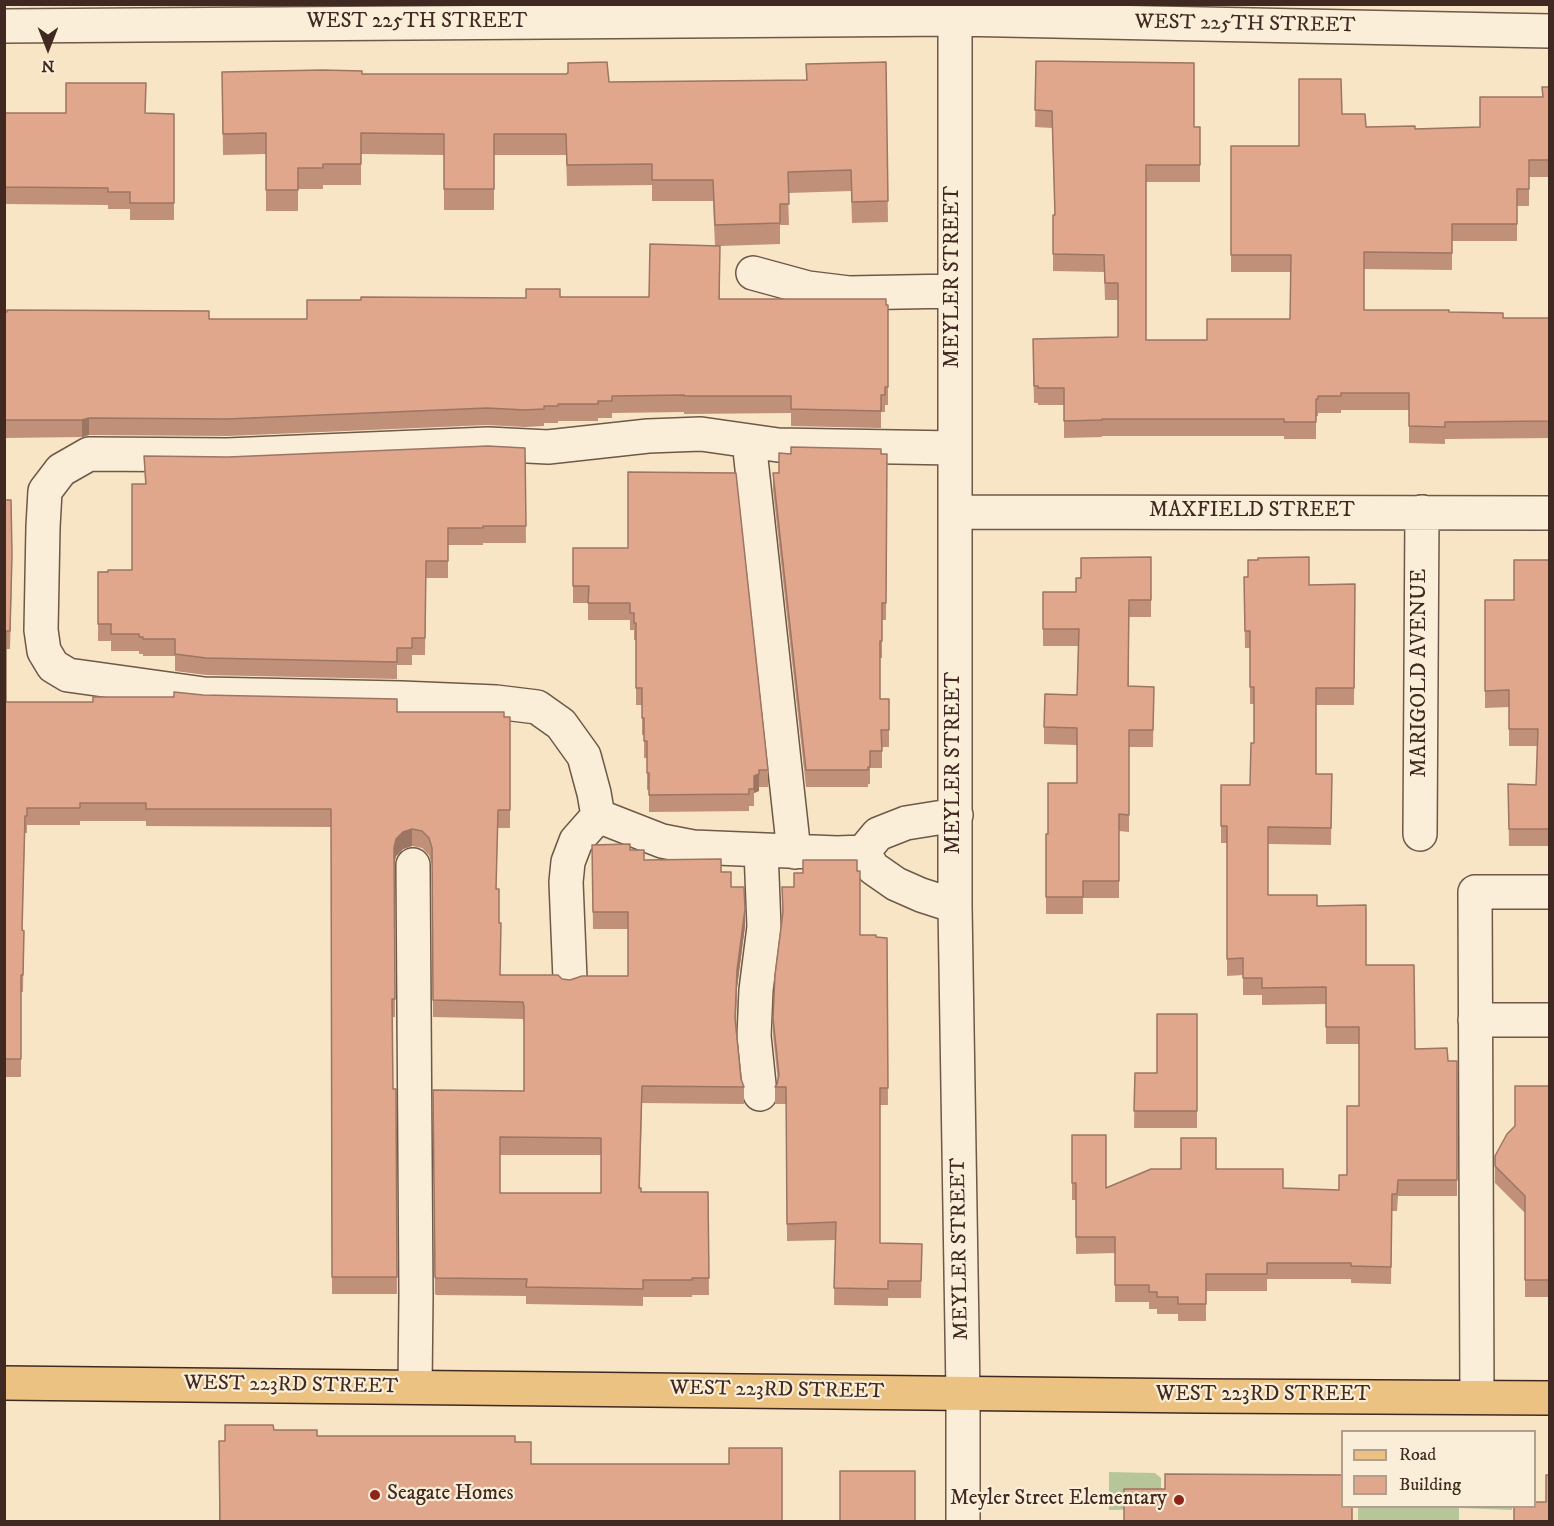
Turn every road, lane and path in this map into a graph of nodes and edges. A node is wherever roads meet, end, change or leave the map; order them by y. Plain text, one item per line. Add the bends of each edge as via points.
1 (955, 12) edge
2 (4, 26) edge
3 (1550, 31) edge
4 (753, 273) dead end
5 (954, 291) junction
6 (748, 441) junction
7 (955, 448) junction
8 (955, 512) junction
9 (1422, 512) junction
10 (1550, 513) edge
11 (956, 815) junction
12 (598, 816) junction
13 (1420, 834) dead end
14 (761, 850) junction
15 (794, 852) junction
16 (863, 852) junction
17 (413, 865) dead end
18 (1550, 892) edge
19 (955, 906) junction
20 (570, 979) edge
21 (1475, 1020) junction
22 (1550, 1020) edge
23 (760, 1094) dead end
24 (4, 1383) edge
25 (415, 1387) junction
26 (963, 1393) junction
27 (1476, 1398) junction
28 (1550, 1398) edge
29 (963, 1521) edge

1 - 2 street, WEST 225TH STREET
1 - 3 street, WEST 225TH STREET
1 - 5 street, MEYLER STREET
4 - 5 street via 808,288 849,293
5 - 7 street, MEYLER STREET
6 - 7 street
6 - 12 street via 701,434 548,447 488,444 227,455 89,454 61,470 45,491 41,630 44,651 53,666 68,675 204,694 401,698 537,707 561,724 584,756
6 - 15 street
7 - 8 street, MEYLER STREET
8 - 9 street, MAXFIELD STREET
8 - 11 street, MEYLER STREET
9 - 10 street, MAXFIELD STREET
9 - 13 street, MARIGOLD AVENUE
11 - 16 street via 906,823 878,834
11 - 19 street, MEYLER STREET
12 - 14 street via 662,841 693,847
12 - 20 street via 576,842 568,862
14 - 15 street
14 - 23 street via 764,927 753,1036
15 - 16 street
16 - 19 street via 873,868 896,884
17 - 25 street
18 - 21 street via 1475,892
19 - 26 street, MEYLER STREET
21 - 22 street
21 - 27 street
24 - 25 main road, WEST 223RD STREET
25 - 26 main road, WEST 223RD STREET
26 - 27 main road, WEST 223RD STREET
26 - 29 street, MEYLER STREET
27 - 28 main road, WEST 223RD STREET

